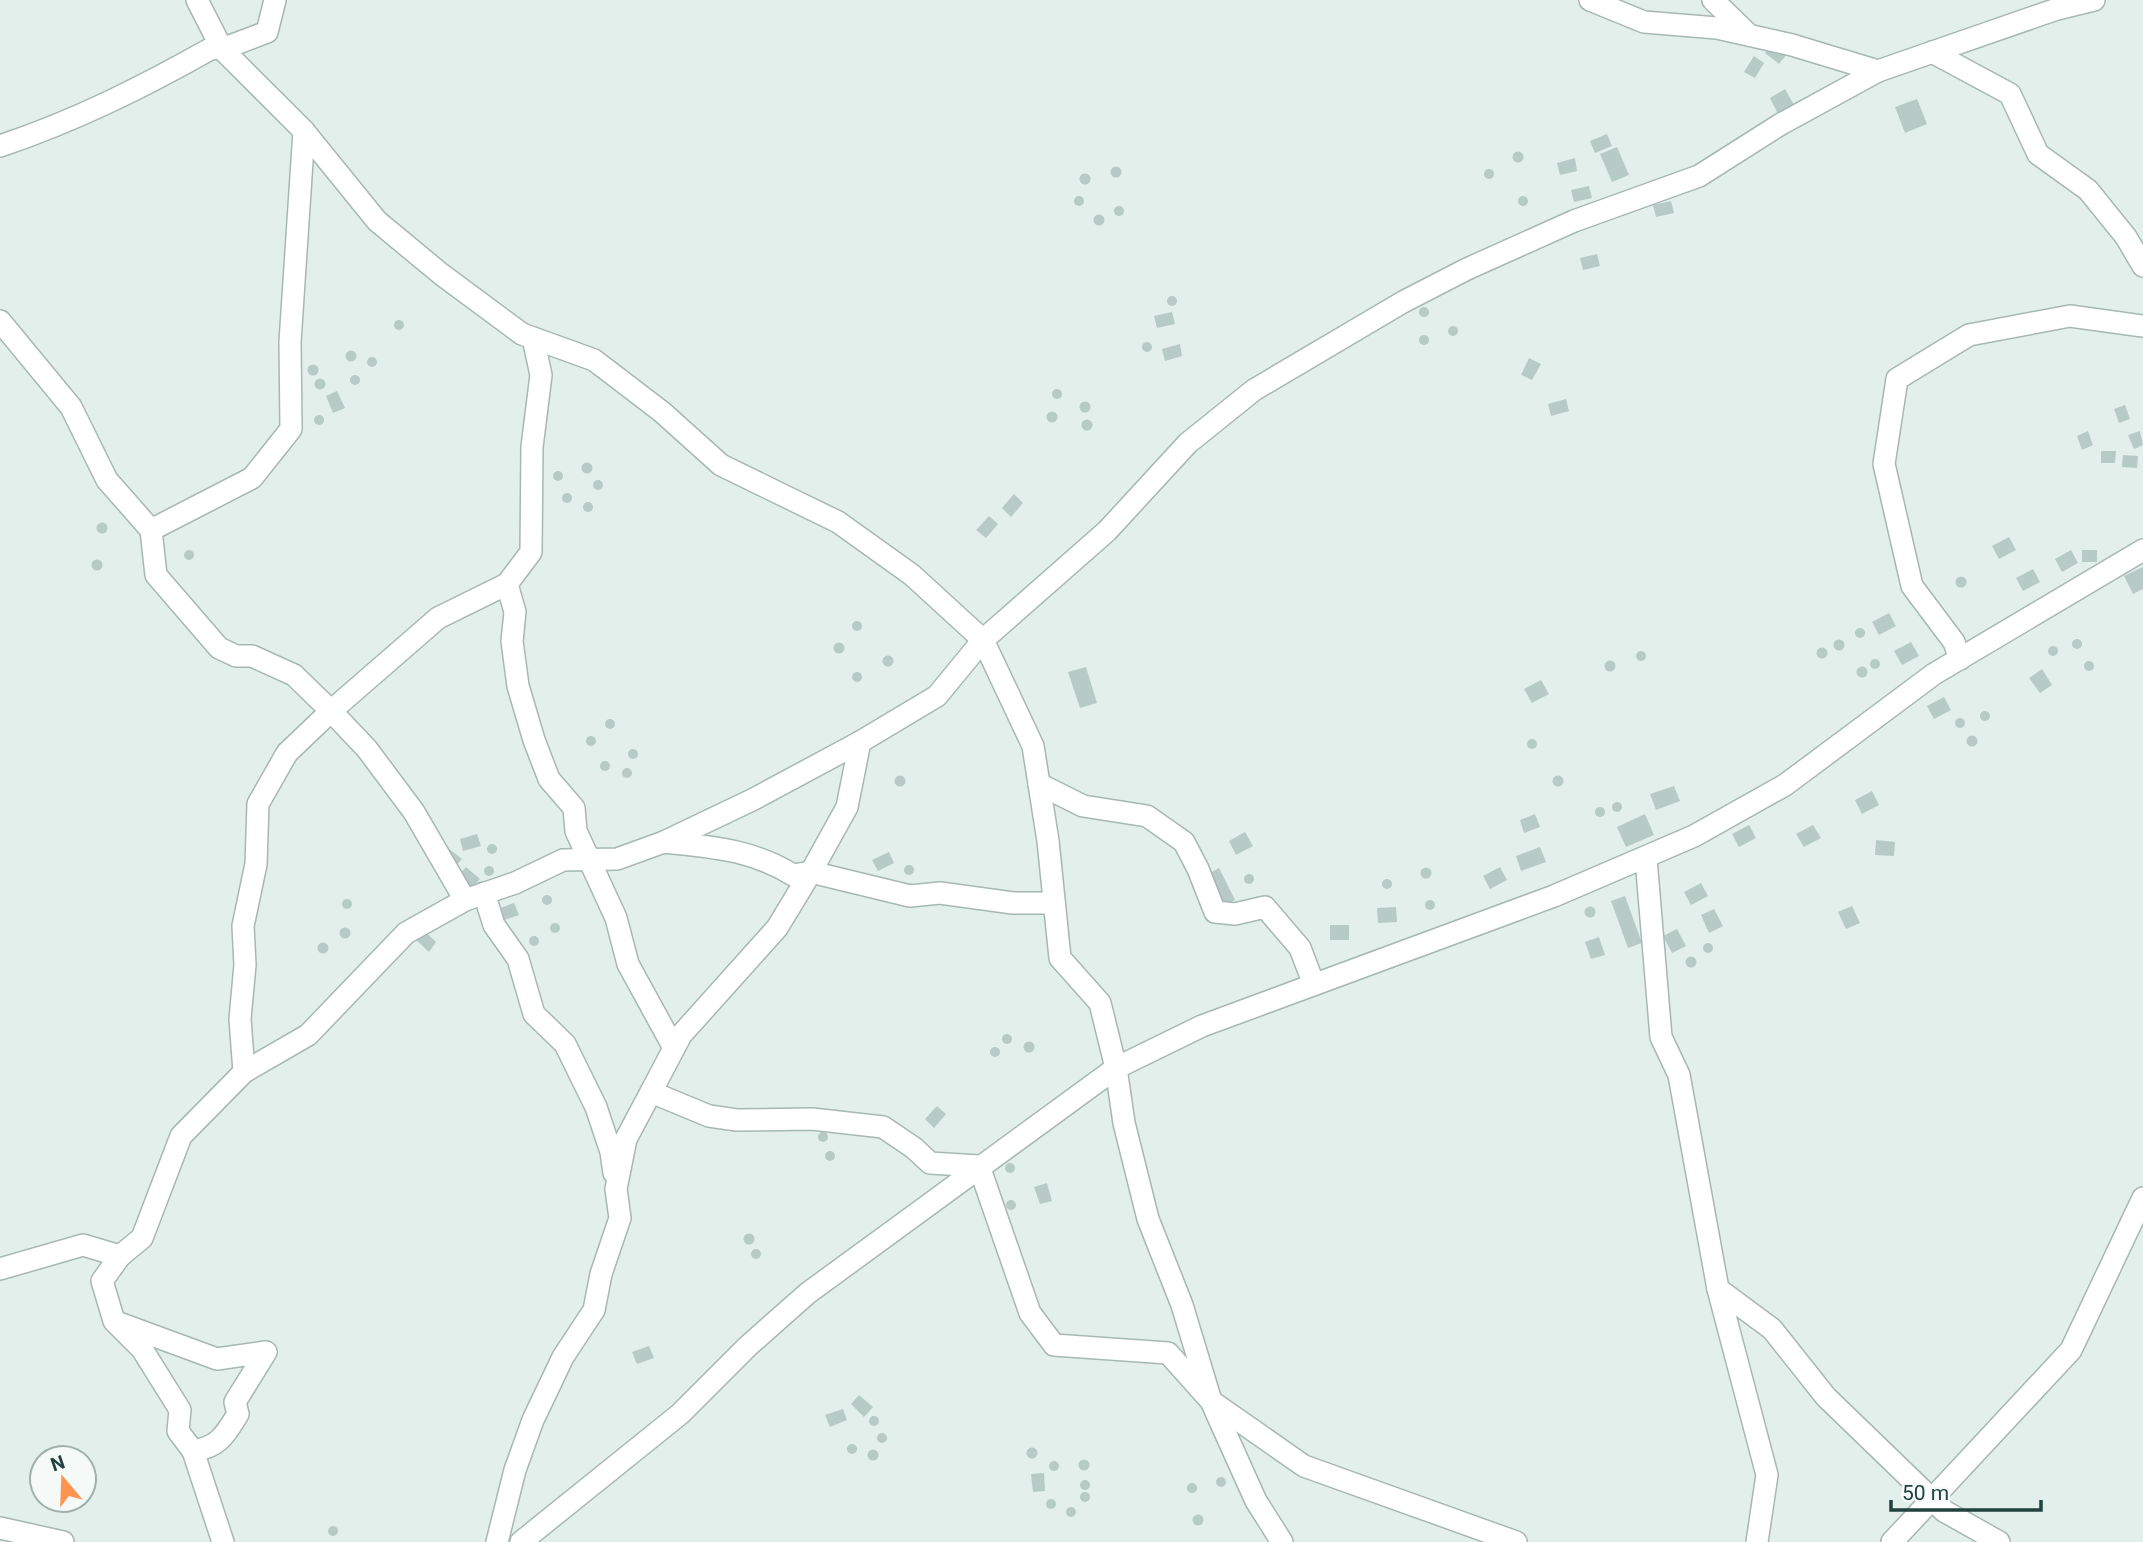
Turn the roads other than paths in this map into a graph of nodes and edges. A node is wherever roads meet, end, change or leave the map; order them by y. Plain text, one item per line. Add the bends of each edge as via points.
1 (197, 0) edge
2 (275, 0) edge
3 (1590, 0) edge
4 (1713, 0) edge
5 (2094, 0) edge
6 (1749, 35) junction
7 (222, 49) junction
8 (1932, 52) junction
9 (1878, 71) junction
10 (304, 131) junction
11 (0, 146) edge
12 (2143, 266) edge
13 (0, 321) edge
14 (2143, 326) edge
15 (534, 338) junction
16 (151, 530) junction
17 (2143, 550) edge
18 (507, 584) junction
19 (983, 640) junction
20 (1960, 659) junction
21 (331, 711) junction
22 (860, 742) junction
23 (1039, 784) junction
24 (664, 842) junction
25 (1646, 859) junction
26 (590, 860) junction
27 (811, 872) junction
28 (475, 896) junction
29 (1054, 903) junction
30 (1313, 982) junction
31 (674, 1048) junction
32 (1116, 1068) junction
33 (244, 1072) junction
34 (651, 1092) junction
35 (979, 1166) junction
36 (616, 1189) junction
37 (2143, 1198) edge
38 (120, 1256) junction
39 (0, 1269) edge
40 (1718, 1289) junction
41 (114, 1321) junction
42 (1211, 1401) junction
43 (193, 1451) junction
44 (1931, 1499) junction
45 (0, 1528) edge
46 (63, 1542) edge
47 (222, 1542) edge
48 (497, 1542) edge
49 (521, 1542) edge
50 (1282, 1542) edge
51 (1516, 1542) edge
52 (1757, 1542) edge
53 (1892, 1542) edge
54 (1999, 1542) edge

1 - 7 street
2 - 7 street via 267,32
3 - 6 street via 1644,22
4 - 6 street
5 - 8 street
6 - 9 street
7 - 10 street
7 - 11 street via 212,48 133,93
8 - 9 street
8 - 12 street via 2010,94 2038,155 2088,190
9 - 19 street via 1781,124 1699,177 1574,221 1467,269 1254,390 1188,443 1107,531
10 - 15 street via 377,221 441,274 522,334
10 - 16 street via 290,342 291,429 252,478
13 - 16 street via 71,407 107,480
14 - 20 street via 2070,316 1969,335 1897,379 1884,464 1912,586 1954,642
15 - 18 street via 541,375 532,447 531,552
15 - 19 street via 594,359 721,465 838,522 912,575
16 - 21 street via 156,575 219,648 236,656 252,656 293,675
17 - 20 street
18 - 21 street via 438,618
18 - 26 street via 515,612 512,641 518,686 534,740 549,779 574,808 576,831
19 - 22 street via 937,696
19 - 23 street via 1033,746
20 - 25 street via 1913,688 1786,785
21 - 28 street via 367,749
21 - 33 street via 288,753 258,804 256,864 243,926 240,1019
22 - 24 street
22 - 27 street via 847,807
23 - 29 street
23 - 30 street via 1083,806 1147,816 1184,842 1215,912 1234,914 1265,906 1300,948
24 - 26 street via 617,859
24 - 27 street via 726,847 776,864 793,875
25 - 30 street
25 - 40 street via 1661,1037 1679,1075
26 - 28 street via 563,860
26 - 31 street via 616,918 628,964
27 - 29 street via 910,896 940,893 1013,903
27 - 31 street via 777,928
28 - 33 street via 406,933 308,1035
28 - 36 street via 518,959 534,1014 565,1044 596,1107 611,1152
29 - 32 street via 1060,958 1100,1003
30 - 32 street via 1192,1030
31 - 34 street
32 - 35 street
32 - 42 street via 1124,1123 1148,1219 1182,1305
33 - 38 street via 181,1136 142,1238
34 - 35 street via 709,1116 883,1127 930,1163
34 - 36 street via 626,1139
35 - 42 street via 1030,1313 1054,1345 1168,1353
35 - 49 street via 808,1293 680,1414
36 - 48 street via 620,1217 594,1310 563,1357 533,1420
37 - 44 street via 2071,1350
38 - 39 street via 83,1245
38 - 41 street via 102,1281
40 - 44 street via 1772,1329 1826,1396
40 - 52 street via 1767,1475
41 - 43 street via 142,1349 180,1410 178,1431
41 - 43 street via 217,1359 266,1352 235,1402 238,1414 220,1442
42 - 50 street via 1256,1501
42 - 51 street via 1304,1466
43 - 47 street
44 - 53 street
44 - 54 street
45 - 46 street

